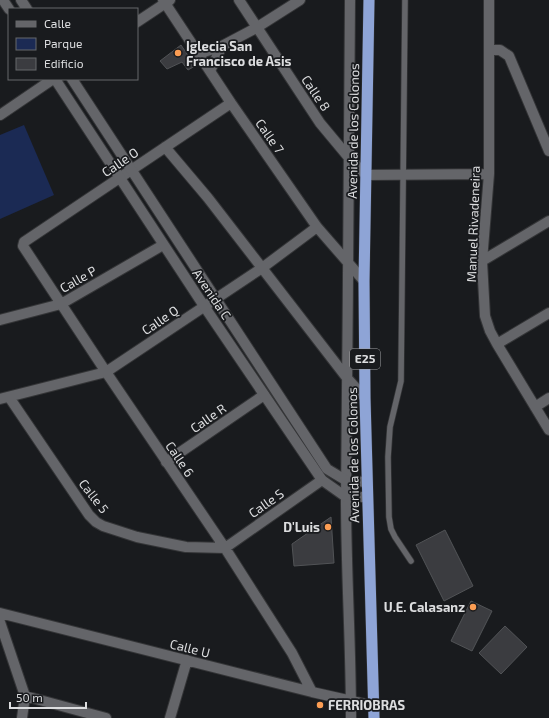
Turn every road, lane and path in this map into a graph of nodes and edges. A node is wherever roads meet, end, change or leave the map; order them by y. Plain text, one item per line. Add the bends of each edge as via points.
1 (239, 0) edge
2 (300, 0) edge
3 (350, 0) edge
4 (369, 0) edge
5 (405, 0) edge
6 (166, 1) edge
7 (490, 1) edge
8 (138, 21) edge
9 (256, 28) junction
10 (222, 46) junction
11 (489, 50) junction
12 (198, 54) junction
13 (210, 71) junction
14 (52, 80) edge
15 (55, 80) edge
16 (73, 80) edge
17 (231, 103) junction
18 (0, 115) edge
19 (165, 147) junction
20 (549, 152) edge
21 (350, 159) junction
22 (132, 170) junction
23 (403, 174) junction
24 (489, 174) junction
25 (366, 175) junction
26 (120, 178) junction
27 (549, 221) edge
28 (317, 226) junction
29 (24, 242) joint
30 (163, 244) junction
31 (348, 260) junction
32 (482, 261) junction
33 (262, 268) junction
34 (364, 281) junction
35 (216, 298) junction
36 (61, 304) junction
37 (204, 306) junction
38 (549, 313) edge
39 (0, 320) edge
40 (497, 344) junction
41 (106, 372) junction
42 (347, 378) junction
43 (264, 395) junction
44 (5, 398) edge
45 (365, 398) junction
46 (549, 398) edge
47 (535, 407) junction
48 (549, 430) edge
49 (166, 462) junction
50 (322, 480) junction
51 (348, 481) junction
52 (367, 482) junction
53 (346, 497) junction
54 (367, 497) junction
55 (225, 548) junction
56 (411, 561) dead end
57 (0, 613) edge
58 (0, 622) edge
59 (187, 660) junction
60 (312, 692) junction
61 (25, 696) junction
62 (351, 701) junction
63 (374, 706) junction
64 (22, 718) edge
65 (106, 718) edge
66 (170, 718) edge
67 (351, 718) edge
68 (374, 718) edge

1 - 9 street, Calle 8
2 - 9 street
3 - 21 street
4 - 25 highway, Avenida de los Colonos / E25
5 - 23 lane
6 - 8 street
6 - 12 street, Calle 7
7 - 11 street, Manuel Rivadeneira
9 - 10 street
9 - 21 street, Calle 8 via 320,123
10 - 12 street
10 - 13 street
11 - 20 street via 503,52 510,60
11 - 24 street, Manuel Rivadeneira
12 - 13 street, Calle 7
13 - 17 street, Calle 7
14 - 18 street
15 - 26 street, Avenida C
16 - 22 street, Avenida C
17 - 19 street, Calle O
17 - 28 street, Calle 7
19 - 22 street, Calle O
19 - 33 street
21 - 25 street, Calle 8
21 - 31 street
22 - 26 street, Calle O
22 - 35 street, Avenida C
23 - 24 street
23 - 25 street
23 - 56 lane via 401,381 390,427 389,517 391,529
24 - 32 street, Manuel Rivadeneira
25 - 34 highway, Avenida de los Colonos / E25
26 - 29 street, Calle O
26 - 30 street, Avenida C
27 - 32 street
28 - 31 street, Calle 7
28 - 33 street, Calle Q
29 - 36 street, Calle 6 via 24,249
30 - 36 street, Calle P
30 - 37 street, Avenida C
31 - 34 street, Calle 7
31 - 42 street
32 - 40 street, Manuel Rivadeneira via 485,316
33 - 35 street, Calle Q
33 - 42 street
34 - 45 highway, Avenida de los Colonos / E25
35 - 37 street, Calle Q
35 - 51 street, Avenida C via 327,469
36 - 39 street, Calle P
36 - 41 street, Calle 6
37 - 41 street, Calle Q
37 - 43 street, Avenida C
38 - 40 street
40 - 47 street, Manuel Rivadeneira
41 - 44 street, Calle Q
41 - 49 street, Calle 6
42 - 45 street
42 - 51 street
43 - 49 street, Calle R
43 - 50 street, Avenida C
44 - 55 street, Calle 5 via 96,522 137,537 176,545
45 - 52 highway, Avenida de los Colonos / E25
46 - 47 street
47 - 48 street, Manuel Rivadeneira
49 - 55 street, Calle 6
50 - 53 street, Avenida C
50 - 55 street, Calle S
51 - 52 street, Avenida C
51 - 53 street
52 - 54 highway, Avenida de los Colonos / E25
53 - 54 street
53 - 62 street
54 - 63 highway, Avenida de los Colonos / E25
55 - 60 street, Calle 6 via 292,653
57 - 59 street, Calle U
58 - 61 street
59 - 60 street, Calle U
59 - 66 street
60 - 62 street, Calle U
61 - 64 street
61 - 65 street
62 - 63 street, Calle U
62 - 67 street
63 - 68 highway, Avenida de los Colonos / E25

